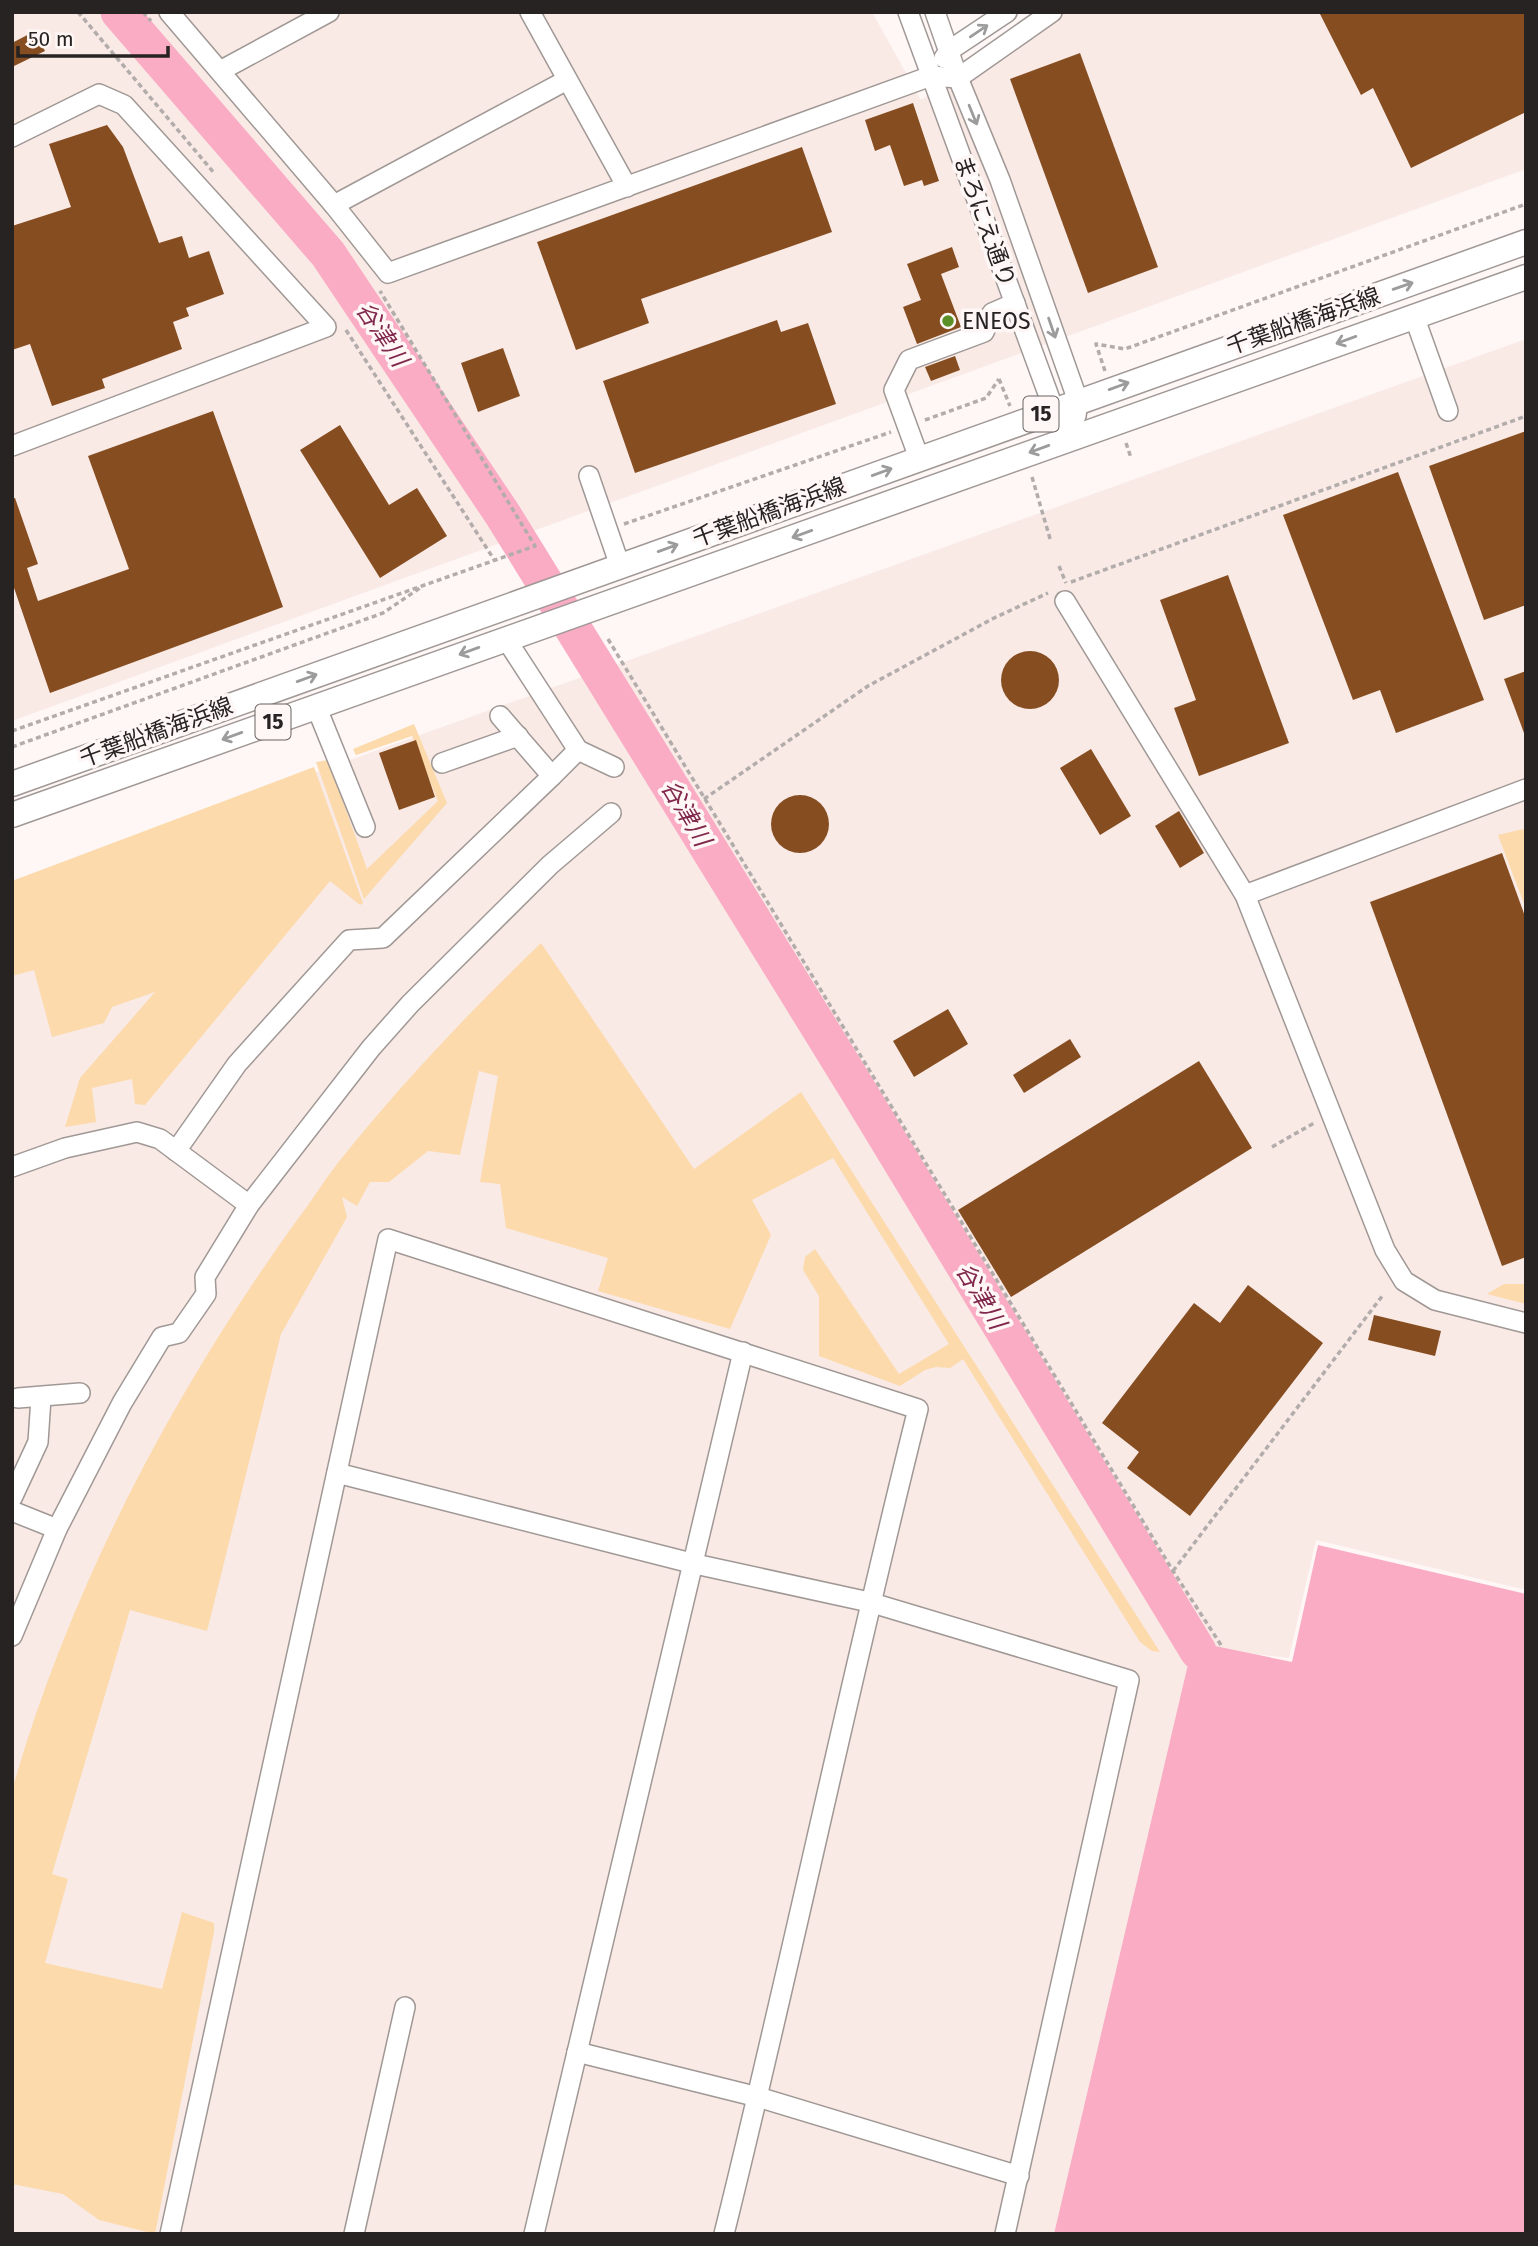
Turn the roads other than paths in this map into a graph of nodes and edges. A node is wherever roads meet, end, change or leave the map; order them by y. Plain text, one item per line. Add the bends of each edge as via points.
1 (169, 12) edge
2 (329, 12) edge
3 (530, 12) edge
4 (908, 12) edge
5 (935, 12) edge
6 (1007, 12) edge
7 (1052, 12) edge
8 (950, 50) junction
9 (220, 71) junction
10 (931, 76) junction
11 (958, 78) junction
12 (567, 80) junction
13 (12, 136) edge
14 (627, 187) junction
15 (334, 205) junction
16 (1526, 242) edge
17 (1526, 276) edge
18 (1015, 303) junction
19 (1414, 316) junction
20 (1078, 401) junction
21 (1054, 410) junction
22 (1448, 411) dead end
23 (1074, 437) junction
24 (12, 446) edge
25 (919, 458) junction
26 (589, 476) dead end
27 (620, 566) junction
28 (1066, 593) road end
29 (506, 639) junction
30 (316, 706) junction
31 (500, 716) dead end
32 (518, 736) junction
33 (578, 750) junction
34 (442, 763) dead end
35 (614, 767) dead end
36 (552, 776) junction
37 (12, 784) edge
38 (1526, 789) edge
39 (611, 813) dead end
40 (12, 815) edge
41 (365, 827) dead end
42 (1245, 895) junction
43 (176, 1151) junction
44 (12, 1167) edge
45 (249, 1205) junction
46 (1526, 1323) edge
47 (743, 1352) junction
48 (80, 1394) dead end
49 (18, 1398) dead end
50 (41, 1398) junction
51 (337, 1472) junction
52 (12, 1498) edge
53 (12, 1510) edge
54 (57, 1529) junction
55 (695, 1564) junction
56 (869, 1602) junction
57 (12, 1636) edge
58 (405, 2007) dead end
59 (577, 2052) junction
60 (758, 2096) junction
61 (1019, 2176) junction
62 (170, 2234) edge
63 (354, 2234) edge
64 (534, 2234) edge
65 (724, 2234) edge
66 (1005, 2234) edge

1 - 9 street
2 - 9 street
3 - 12 street
4 - 10 street, まろにえ通り
5 - 8 street, まろにえ通り
8 -> 6 street
7 - 11 street
8 - 10 street
8 - 11 street, まろにえ通り
9 - 15 street
10 - 11 street
10 - 14 street
10 - 18 street, まろにえ通り
11 -> 20 street, まろにえ通り via 1000,180
12 - 14 street
12 - 15 street
13 - 24 street via 99,94 124,105 326,327
14 - 15 street via 388,273
20 -> 16 main road, 千葉船橋海浜線 / 15
17 - 19 main road, 千葉船橋海浜線 / 15
18 - 21 street, まろにえ通り
18 - 25 street via 992,313 984,332 909,360 894,390
19 - 22 street
19 -> 23 main road, 千葉船橋海浜線 / 15
20 - 21 main road, 千葉船橋海浜線 / 15
20 - 23 street, まろにえ通り
21 - 23 street, まろにえ通り
21 - 25 main road, 千葉船橋海浜線 / 15
23 -> 29 main road, 千葉船橋海浜線 / 15
27 -> 25 main road, 千葉船橋海浜線 / 15
26 - 27 street
37 -> 27 main road, 千葉船橋海浜線 / 15
28 - 42 street
29 -> 30 main road, 千葉船橋海浜線 / 15
29 - 33 street
30 -> 40 main road, 千葉船橋海浜線 / 15
30 - 41 street
31 - 32 street
32 - 34 street
32 - 36 street
33 - 35 street
33 - 36 street
36 - 43 street via 383,938 349,940 237,1064
38 - 42 street
39 - 45 street via 550,865 410,1003
42 - 46 street via 1385,1250 1404,1281 1436,1300
43 - 44 street via 160,1139 137,1132 65,1147
43 - 45 street
45 - 54 street via 205,1277 205,1294 179,1333 162,1337 122,1403
47 - 51 street via 388,1239
47 - 55 street
47 - 56 street via 918,1409
48 - 50 street
49 - 50 street
50 - 52 street via 38,1442
51 - 55 street
51 - 62 street
53 - 54 street
54 - 57 street
55 - 56 street
55 - 59 street
56 - 60 street
56 - 61 street via 1129,1680
58 - 63 street
59 - 60 street
59 - 64 street
60 - 61 street
60 - 65 street
61 - 66 street

